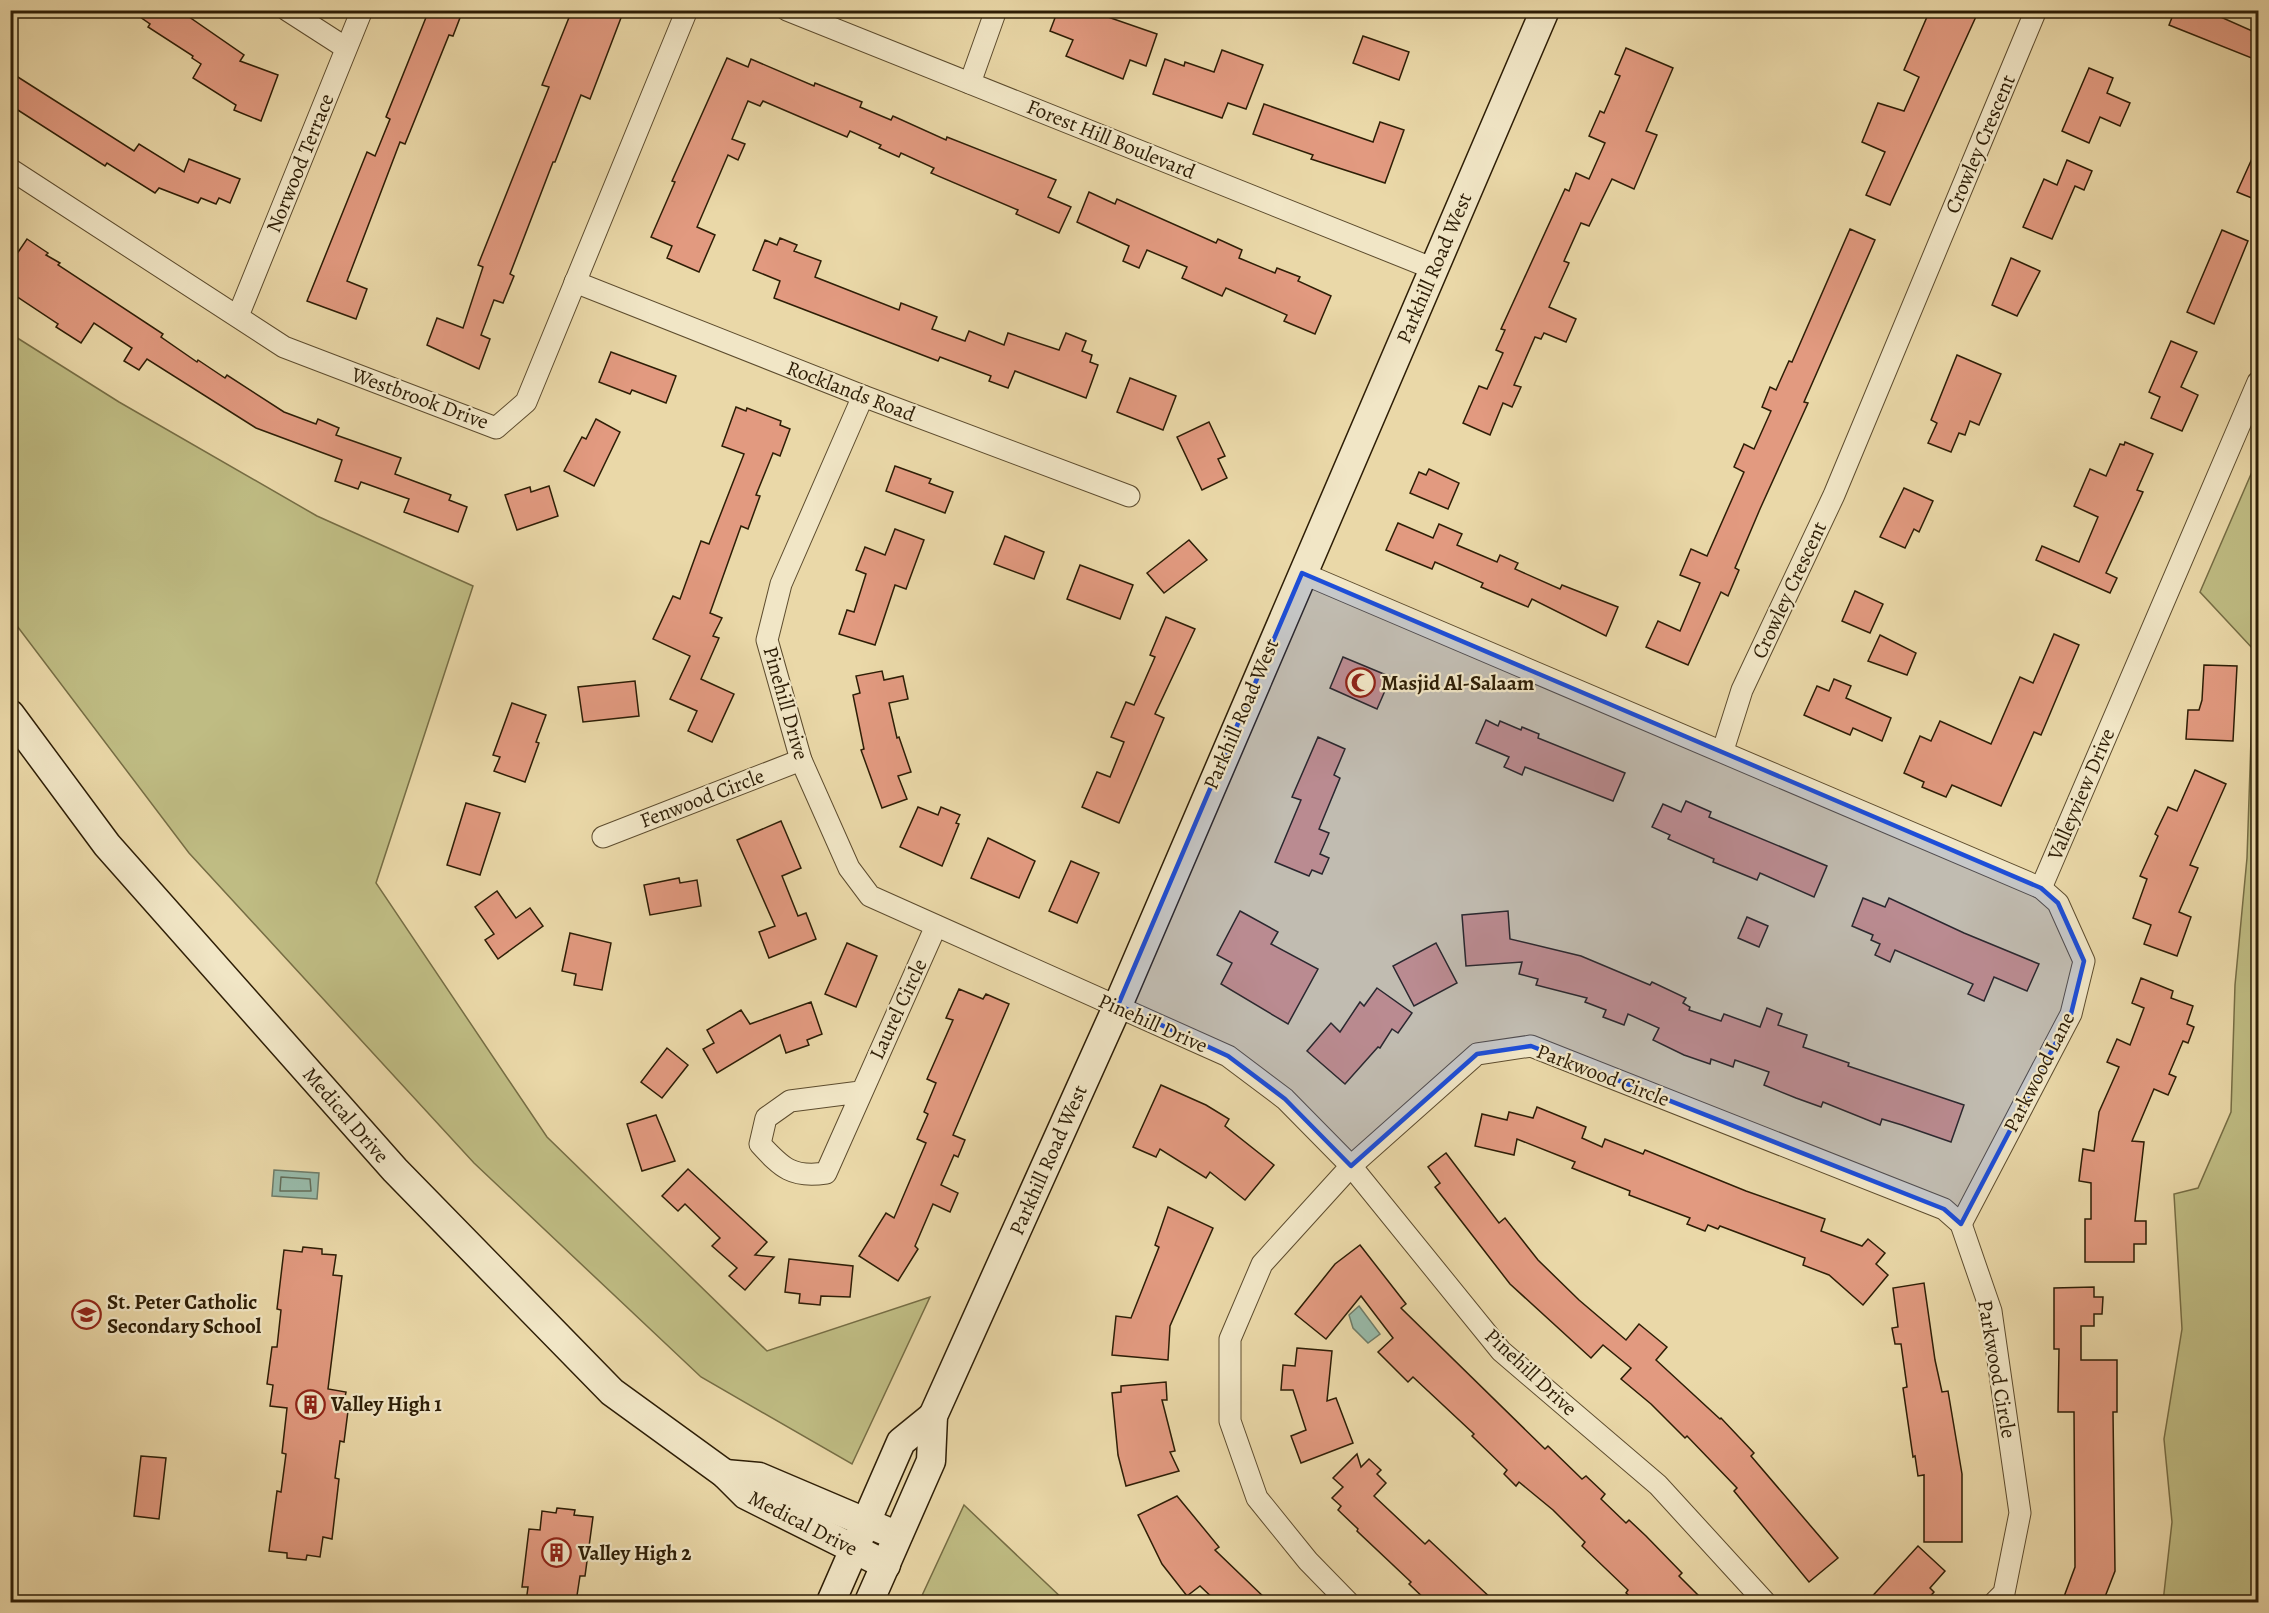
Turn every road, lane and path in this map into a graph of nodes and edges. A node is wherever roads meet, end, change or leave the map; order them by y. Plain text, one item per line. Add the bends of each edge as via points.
1 (287, 10) edge
2 (362, 10) edge
3 (687, 10) edge
4 (787, 10) edge
5 (996, 10) edge
6 (1545, 10) edge
7 (2036, 10) edge
8 (346, 48) junction
9 (970, 83) junction
10 (10, 169) edge
11 (1434, 269) junction
12 (575, 282) junction
13 (238, 316) junction
14 (2259, 382) edge
15 (863, 396) junction
16 (1129, 496) dead end
17 (1302, 573) junction
18 (10, 714) edge
19 (1723, 750) junction
20 (801, 760) junction
21 (603, 837) dead end
22 (2041, 888) junction
23 (936, 926) junction
24 (1118, 1005) junction
25 (860, 1092) junction
26 (1351, 1166) junction
27 (1961, 1224) junction
28 (933, 1416) junction
29 (725, 1474) junction
30 (867, 1523) junction
31 (898, 1536) junction
32 (855, 1550) junction
33 (886, 1565) junction
34 (831, 1602) edge
35 (869, 1602) edge
36 (1348, 1602) edge
37 (1765, 1602) edge
38 (1995, 1602) edge

1 - 8 street
2 - 8 street, Norwood Terrace
3 - 12 street, Westbrook Drive
4 - 9 street, Forest Hill Boulevard
5 - 9 street
6 - 11 main road, Parkhill Road West
7 - 19 street, Crowley Crescent via 1834,495 1742,690
8 - 13 street, Norwood Terrace
9 - 11 street, Forest Hill Boulevard
10 - 13 street, Westbrook Drive
11 - 17 main road, Parkhill Road West
12 - 13 street, Westbrook Drive via 526,402 496,428 284,347
12 - 15 street, Rocklands Road
14 - 22 street, Valleyview Drive
15 - 16 street, Rocklands Road
15 - 20 street, Pinehill Drive via 781,584 767,640
17 - 19 street
17 - 24 main road, Parkhill Road West
18 - 29 main road, Medical Drive via 107,845 395,1170 612,1392
19 - 22 street
20 - 21 street, Fenwood Circle
20 - 23 street, Pinehill Drive via 849,868 870,896
22 - 27 street, Parkwood Lane via 2058,903 2084,961 2071,1014
23 - 24 street, Pinehill Drive
23 - 25 street, Laurel Circle
24 - 26 street, Pinehill Drive via 1228,1056 1285,1099
24 - 28 main road, Parkhill Road West
25 - 25 street, Laurel Circle via 790,1101 766,1118 760,1144 777,1163 804,1177 826,1173
26 - 27 street, Parkwood Circle via 1477,1054 1531,1046 1944,1209
26 - 36 street, Parkwood Circle via 1262,1264 1230,1339 1230,1421 1257,1498 1308,1561
26 - 37 street, Pinehill Drive via 1502,1351 1658,1485
27 - 38 street, Parkwood Circle via 1991,1311 2020,1513 2004,1593
28 - 30 main road, Parkhill Road West via 901,1442
28 - 31 main road, Parkhill Road West via 931,1461
29 - 30 main road, Medical Drive via 759,1477
29 - 32 main road, Medical Drive via 746,1495
30 - 31 main road, Medical Drive
30 - 32 main road, Parkhill Road West
31 - 33 main road, Parkhill Road West
32 - 33 main road, Medical Drive
32 - 34 main road, Parkhill Road West
33 - 35 main road, Parkhill Road West

